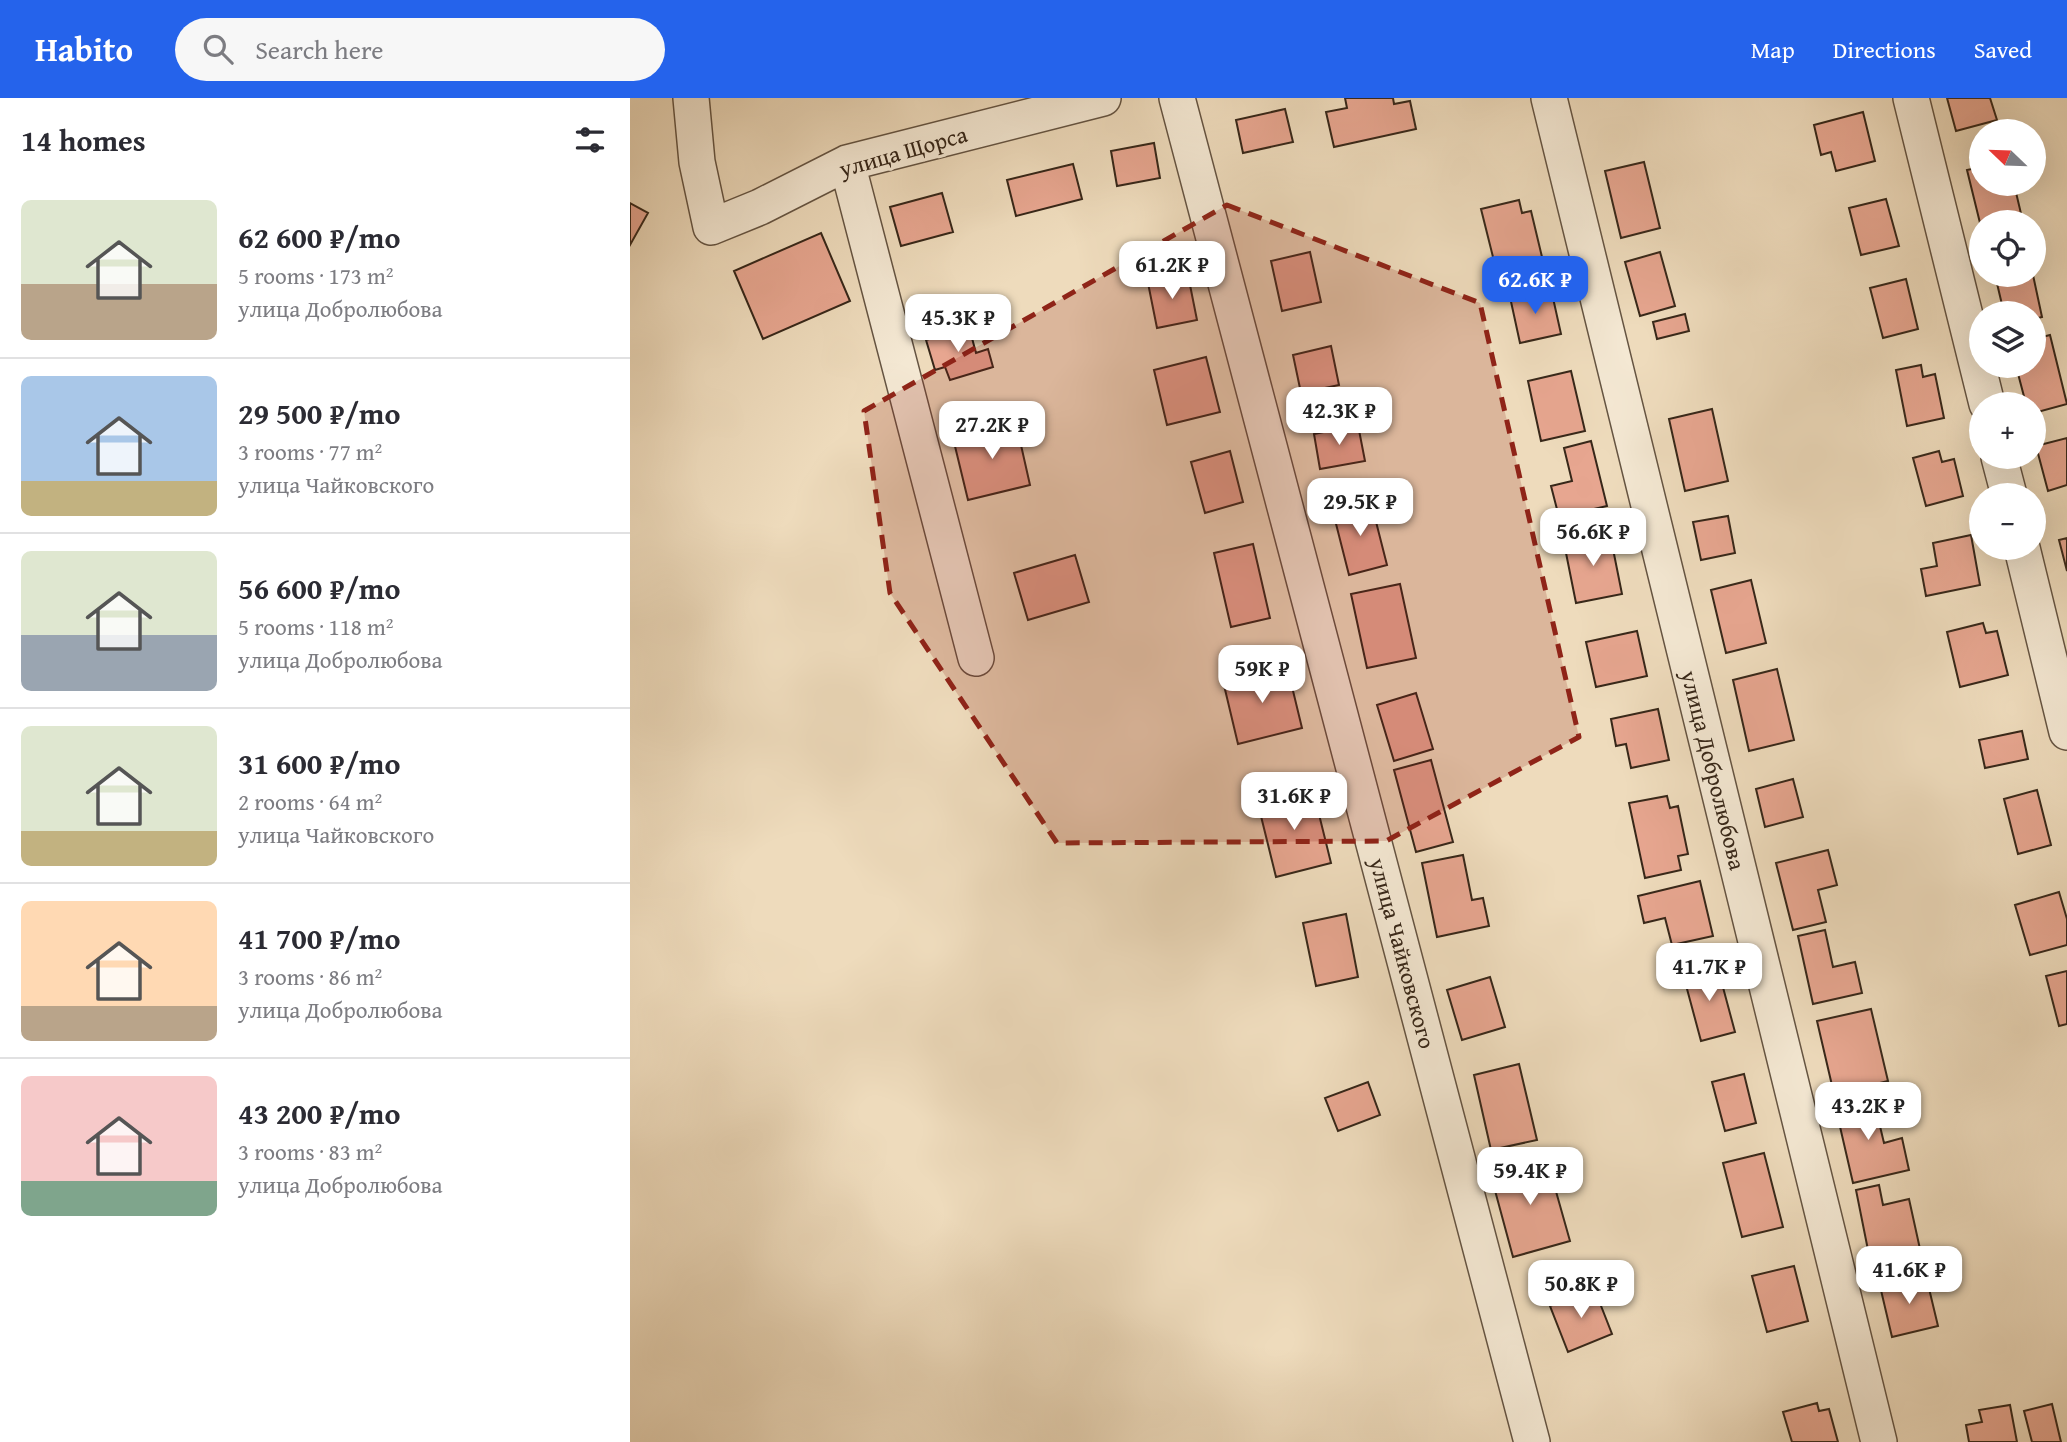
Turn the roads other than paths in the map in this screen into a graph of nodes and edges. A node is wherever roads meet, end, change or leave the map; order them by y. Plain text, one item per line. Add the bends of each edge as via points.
1 (691, 98) edge
2 (1103, 98) edge
3 (1177, 98) edge
4 (1549, 98) edge
5 (1911, 98) edge
6 (847, 163) junction
7 (1983, 392) edge
8 (2025, 560) edge
9 (976, 658) dead end
10 (2067, 732) edge
11 (1532, 1442) edge
12 (1879, 1442) edge

1 - 6 street, улица Щорса via 697,162 711,227
2 - 6 street, улица Щорса
3 - 11 street, улица Чайковского
4 - 12 street, улица Добролюбова
5 - 7 street
6 - 9 street
8 - 10 street

